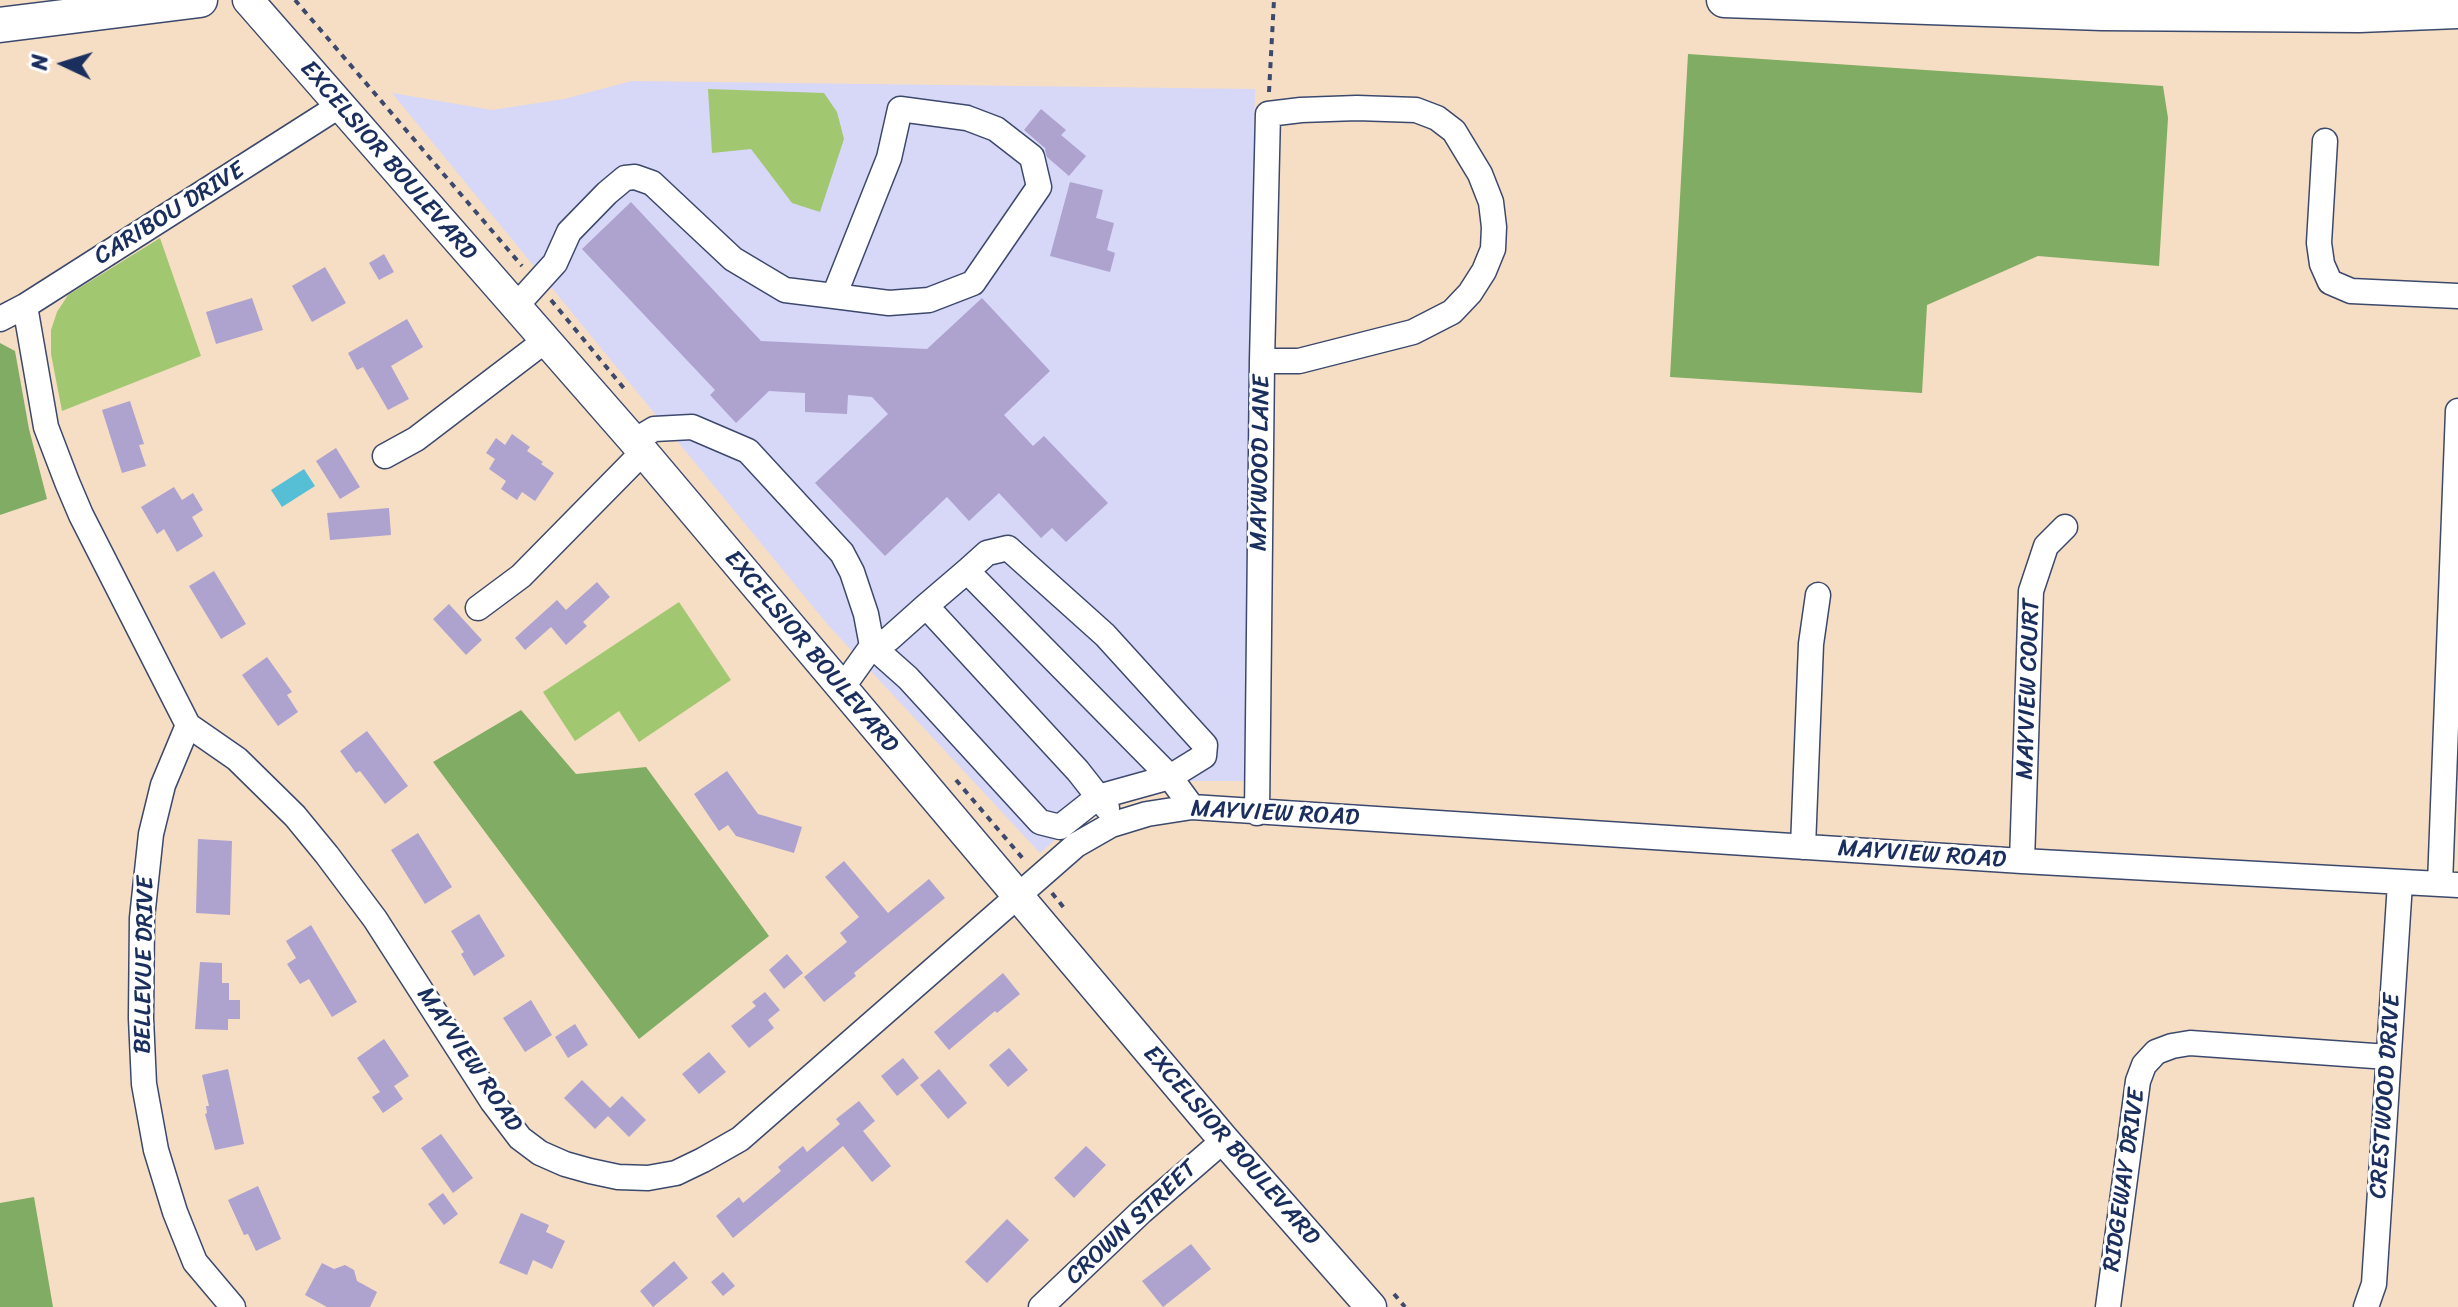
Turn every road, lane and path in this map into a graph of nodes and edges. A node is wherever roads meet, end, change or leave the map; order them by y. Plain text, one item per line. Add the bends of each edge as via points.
1 (200, 0) edge
2 (248, 0) edge
3 (295, 0) edge
4 (1274, 0) edge
5 (1724, 0) edge
6 (2458, 11) edge
7 (0, 25) edge
8 (346, 60) dead end
9 (1270, 81) dead end
10 (339, 106) junction
11 (2325, 141) dead end
12 (834, 296) junction
13 (2458, 296) edge
14 (25, 306) junction
15 (516, 306) junction
16 (0, 319) edge
17 (546, 340) junction
18 (1262, 361) junction
19 (2458, 411) edge
20 (638, 447) junction
21 (385, 456) dead end
22 (2065, 527) dead end
23 (967, 571) junction
24 (1818, 595) dead end
25 (926, 606) junction
26 (478, 608) dead end
27 (872, 646) junction
28 (842, 688) junction
29 (188, 725) junction
30 (1170, 777) junction
31 (1098, 797) junction
32 (1192, 807) junction
33 (1257, 813) junction
34 (1118, 823) junction
35 (1803, 847) junction
36 (2022, 861) junction
37 (2400, 883) junction
38 (2449, 885) edge
39 (1018, 896) junction
40 (2388, 1057) junction
41 (1224, 1140) junction
42 (233, 1307) edge
43 (1041, 1307) edge
44 (1371, 1307) edge
45 (2108, 1307) edge
46 (2366, 1307) edge

1 - 7 highway
2 - 10 main road, EXCELSIOR BOULEVARD
3 - 8 path
4 - 9 path
5 - 6 highway via 2102,13
10 - 14 street, CARIBOU DRIVE
10 - 15 main road, EXCELSIOR BOULEVARD
11 - 13 street via 2319,243 2330,282 2351,291
12 - 12 street via 889,303 929,300 973,283 1039,187 1032,157 996,129 967,118 900,109 889,158
12 - 15 street via 785,290 733,259 652,183 635,177 625,178 607,193 569,232 555,263
14 - 16 street, CARIBOU DRIVE
14 - 29 street via 46,427 67,482
15 - 17 main road, EXCELSIOR BOULEVARD
17 - 20 main road, EXCELSIOR BOULEVARD
17 - 21 street via 416,439
18 - 18 street, MAYWOOD LANE via 1299,361 1413,332 1452,312 1470,293 1493,249 1494,227 1480,174 1454,131 1416,110 1268,114
18 - 33 street, MAYWOOD LANE
19 - 38 street
20 - 26 street via 521,576
20 - 27 street via 654,429 692,427 748,451 842,553 866,614
20 - 28 main road, EXCELSIOR BOULEVARD
22 - 36 street, MAYVIEW COURT via 2046,546 2031,591
23 - 25 street
23 - 30 street
23 - 30 street via 987,553 1008,548 1105,635 1205,745 1204,756
24 - 35 street via 1811,644
25 - 27 street via 889,639
25 - 31 street
27 - 28 street
27 - 31 street via 1040,822 1060,827
28 - 39 main road, EXCELSIOR BOULEVARD
29 - 39 street, MAYVIEW ROAD via 237,759 327,855 520,1138 565,1164 618,1177 676,1173 740,1139
29 - 42 street, BELLEVUE DRIVE via 163,785 151,834 142,918 144,1084 175,1212 195,1262
30 - 31 street
30 - 32 street
31 - 34 street
32 - 33 street, MAYVIEW ROAD
32 - 34 street, MAYVIEW ROAD
33 - 35 street, MAYVIEW ROAD
34 - 39 street, MAYVIEW ROAD via 1076,845
35 - 36 street, MAYVIEW ROAD
36 - 37 street, MAYVIEW ROAD
37 - 38 street, MAYVIEW ROAD
37 - 40 street, CRESTWOOD DRIVE
39 - 41 main road, EXCELSIOR BOULEVARD
40 - 45 street, RIDGEWAY DRIVE via 2190,1043 2156,1052 2138,1081
40 - 46 street, CRESTWOOD DRIVE via 2374,1284
41 - 43 street, CROWN STREET
41 - 44 main road, EXCELSIOR BOULEVARD

